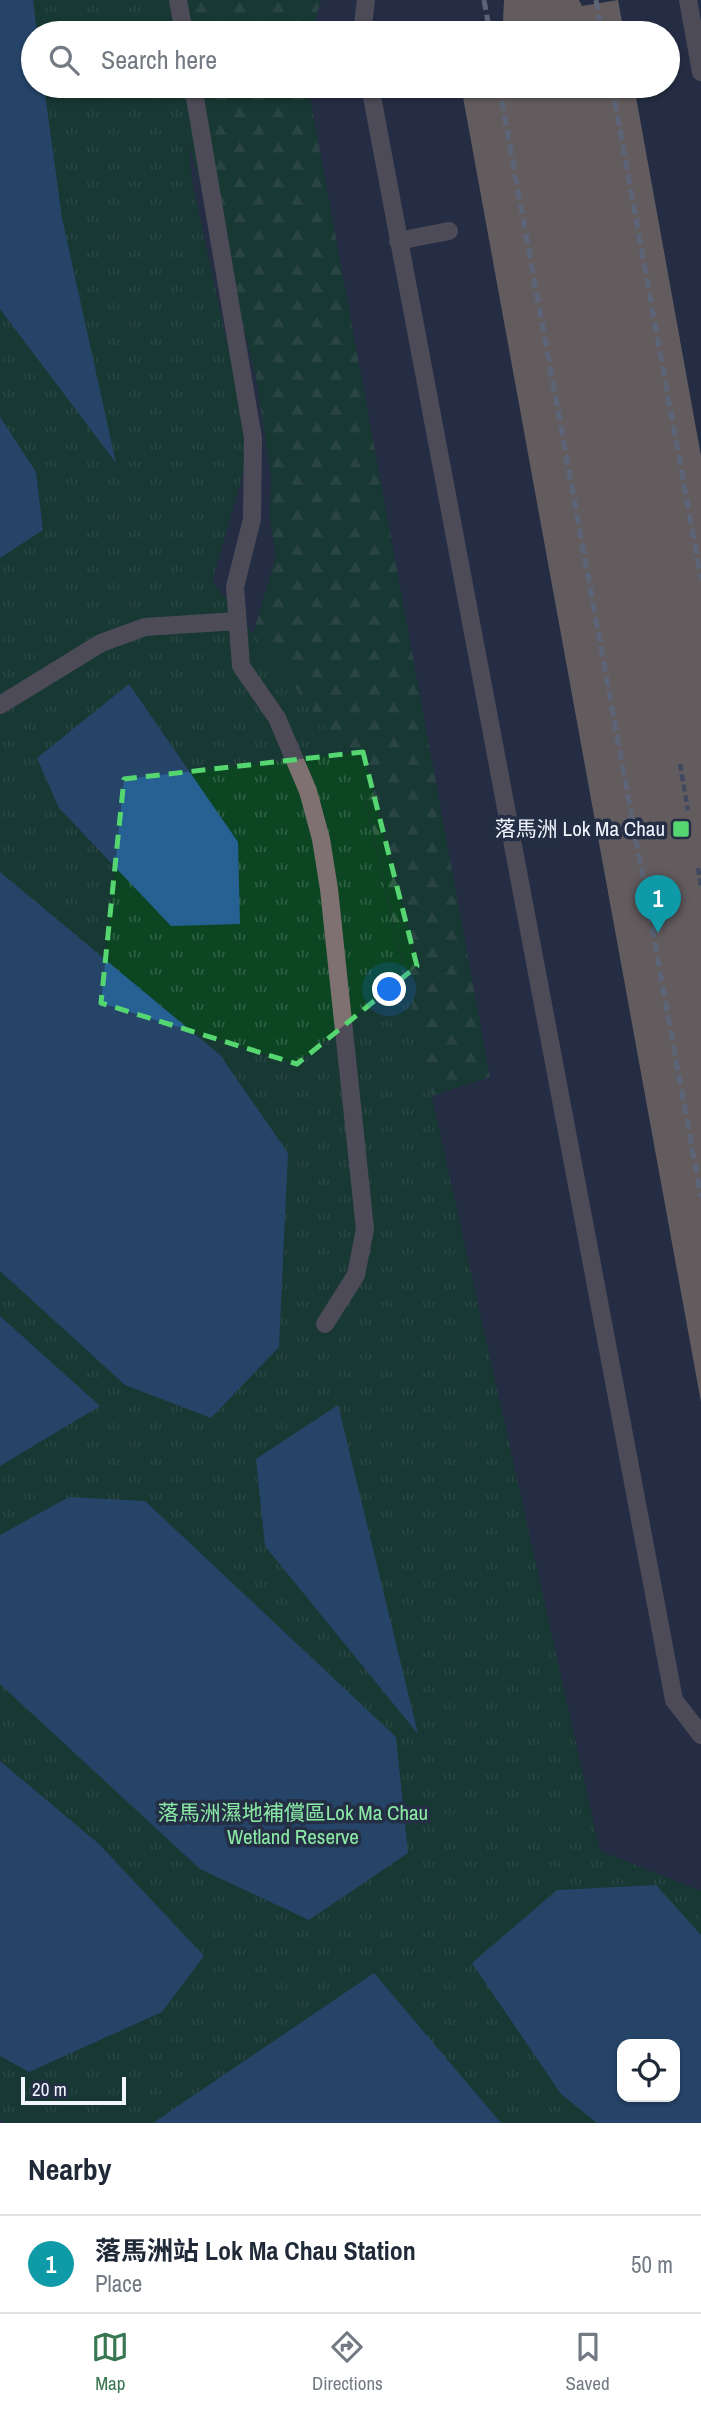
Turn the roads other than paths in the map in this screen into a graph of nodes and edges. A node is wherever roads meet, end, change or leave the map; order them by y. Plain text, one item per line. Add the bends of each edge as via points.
1 (178, 0) edge
2 (366, 0) edge
3 (688, 0) edge
4 (182, 21) edge
5 (363, 21) edge
6 (701, 72) edge
7 (194, 98) edge
8 (372, 98) edge
9 (449, 231) dead end
10 (398, 241) junction
11 (237, 621) junction
12 (0, 705) edge
13 (325, 1324) dead end
14 (701, 1735) edge

1 - 4 lane
2 - 5 lane
3 - 6 lane
7 - 11 lane via 253,438 252,519 235,587
8 - 10 lane
9 - 10 lane
10 - 14 lane via 674,1700
11 - 12 lane via 145,627 101,643
11 - 13 lane via 241,666 277,718 308,791 329,889 365,1229 356,1275

